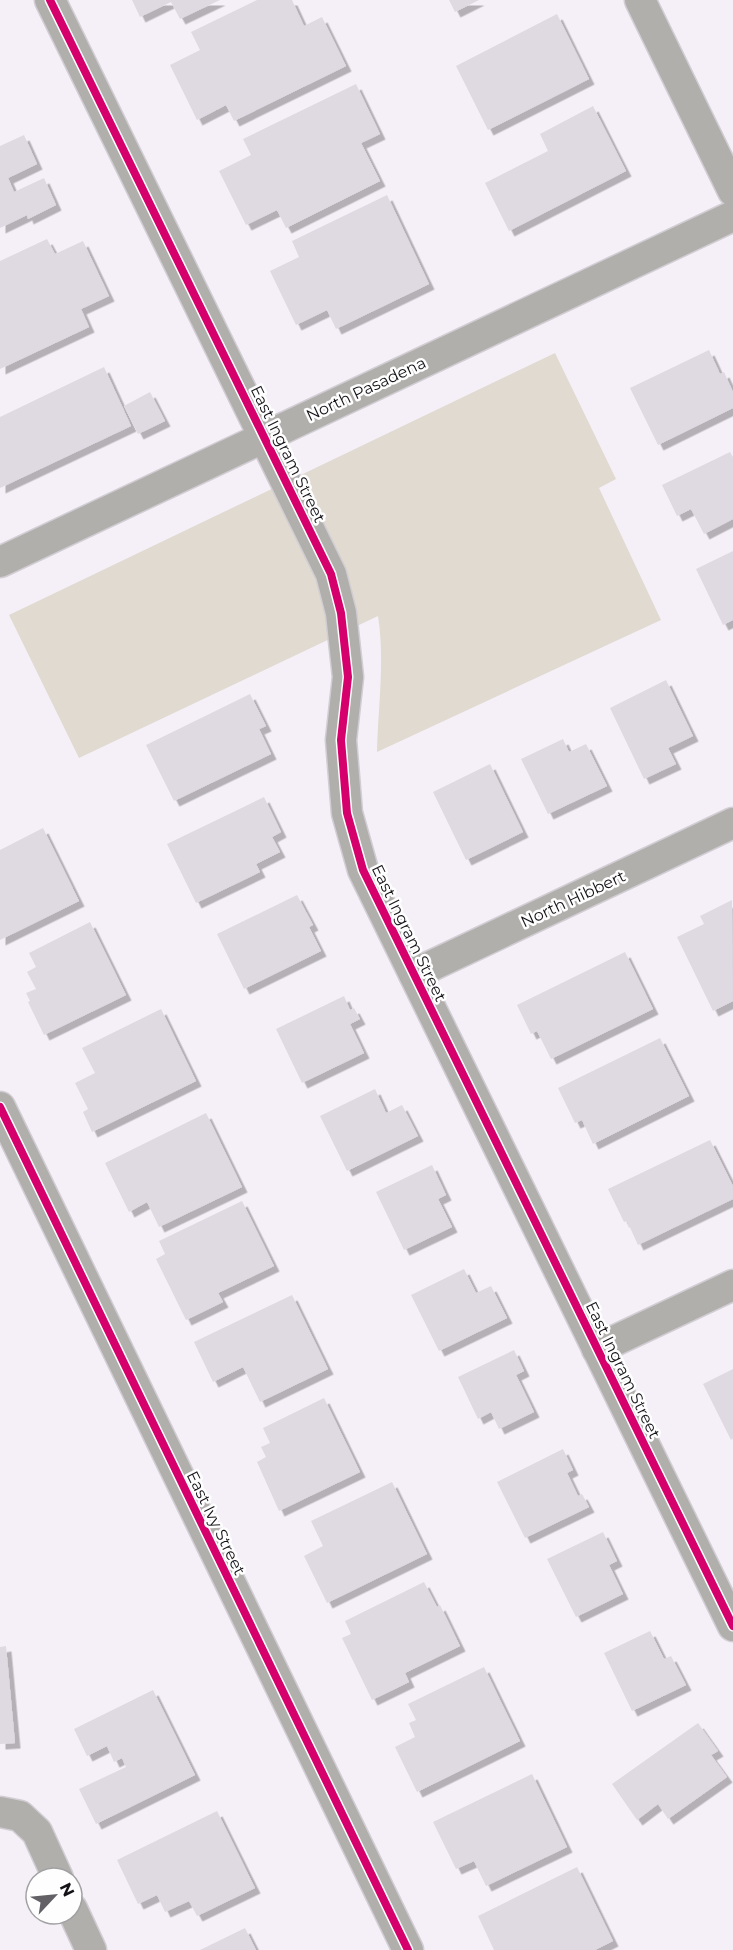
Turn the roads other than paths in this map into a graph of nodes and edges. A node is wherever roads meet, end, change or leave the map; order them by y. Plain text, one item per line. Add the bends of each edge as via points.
1 (50, 0) edge
2 (640, 0) edge
3 (733, 191) edge
4 (733, 216) edge
5 (264, 437) junction
6 (0, 562) edge
7 (733, 823) edge
8 (414, 974) junction
9 (0, 1107) edge
10 (733, 1285) edge
11 (597, 1349) junction
12 (733, 1626) edge
13 (0, 1812) edge
14 (53, 1866) edge
15 (80, 1926) edge
16 (91, 1950) edge
17 (408, 1950) edge

1 - 5 street, East Ingram Street
2 - 3 street
4 - 5 street, North Pasadena
5 - 6 street, North Pasadena
5 - 8 street, East Ingram Street via 331,574 341,613 348,677 341,740 347,813 363,870
7 - 8 street, North Hibbert
8 - 11 street, East Ingram Street
9 - 17 street, East Ivy Street
10 - 11 street
11 - 12 street, East Ingram Street
13 - 14 street via 20,1816 37,1832
15 - 16 street

